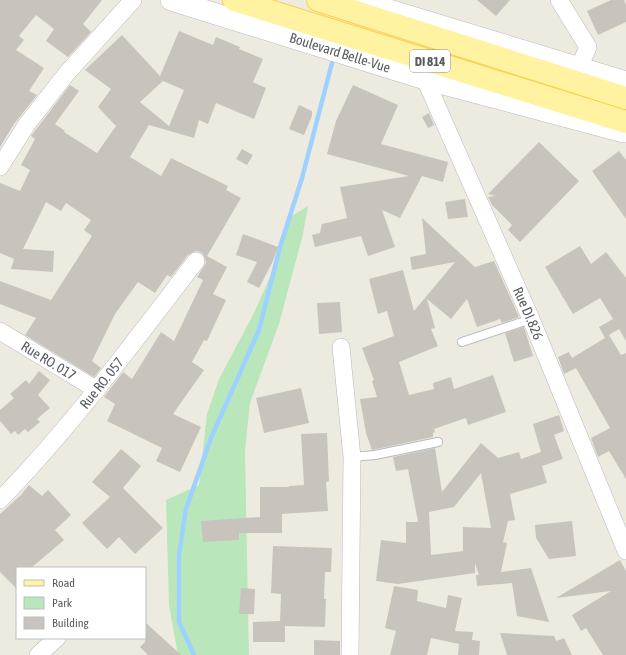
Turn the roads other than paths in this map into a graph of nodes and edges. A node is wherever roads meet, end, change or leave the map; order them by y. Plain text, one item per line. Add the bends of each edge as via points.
1 (133, 0) edge
2 (171, 0) edge
3 (234, 0) edge
4 (318, 0) edge
5 (356, 0) edge
6 (559, 0) edge
7 (579, 68) junction
8 (425, 79) junction
9 (626, 82) edge
10 (626, 98) edge
11 (626, 122) edge
12 (626, 132) edge
13 (0, 167) edge
14 (196, 261) dead end
15 (531, 319) junction
16 (0, 331) edge
17 (462, 342) dead end
18 (341, 347) dead end
19 (97, 390) junction
20 (438, 442) dead end
21 (352, 457) junction
22 (0, 500) edge
23 (626, 551) edge
24 (56, 639) edge
25 (38, 655) edge
26 (350, 655) edge

1 - 13 street via 67,73 27,124
2 - 8 street, Boulevard Belle-Vue
3 - 11 main road, Boulevard Belle-Vue / DI 814
4 - 10 main road, DI 814
5 - 7 street
6 - 7 street via 588,47
7 - 9 street
8 - 12 street, Boulevard Belle-Vue
8 - 15 street, Rue DI.826
14 - 19 street, Rue RO. 057
15 - 17 lane
15 - 23 street, Rue DI.826
16 - 19 street, Rue RO. 017
18 - 21 street
19 - 22 street, Rue RO. 057 via 33,466
20 - 21 lane
21 - 26 street
24 - 25 street

